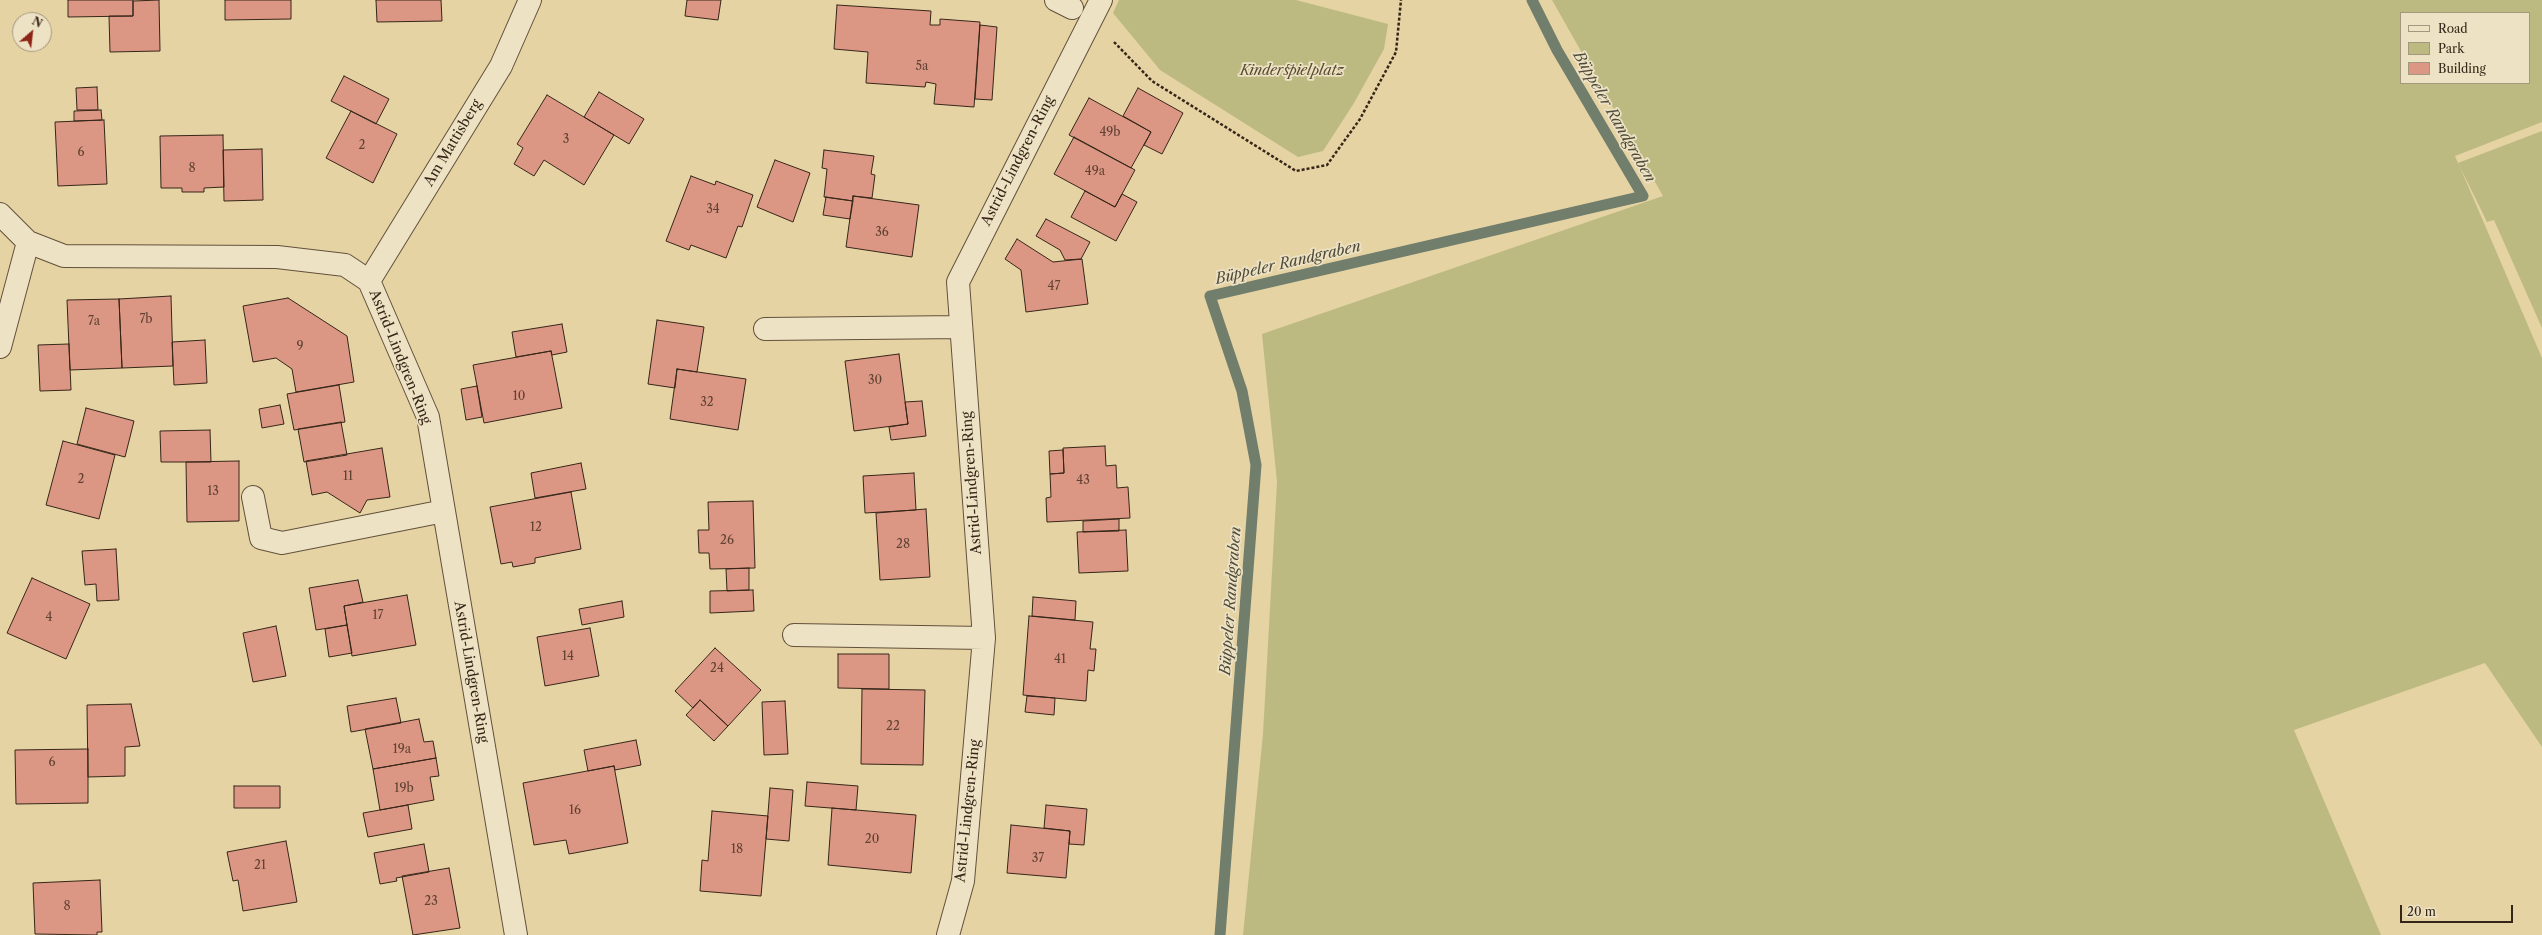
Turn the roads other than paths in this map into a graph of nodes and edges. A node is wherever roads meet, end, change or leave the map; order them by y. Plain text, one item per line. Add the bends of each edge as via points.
1 (530, 0) edge
2 (1080, 6) edge
3 (0, 214) edge
4 (28, 242) junction
5 (369, 281) junction
6 (961, 327) junction
7 (765, 329) dead end
8 (0, 347) edge
9 (253, 497) dead end
10 (444, 511) junction
11 (794, 635) dead end
12 (984, 638) junction
13 (516, 935) edge
14 (948, 935) edge

1 - 5 street, Am Mattisberg via 501,66
2 - 6 street, Astrid-Lindgren-Ring via 958,282
3 - 4 street, Astrid-Lindgren-Ring
4 - 5 street, Astrid-Lindgren-Ring via 64,256 277,257 345,265
4 - 8 street
5 - 10 street, Astrid-Lindgren-Ring via 428,417
6 - 7 street
6 - 12 street, Astrid-Lindgren-Ring
9 - 10 street via 261,538 282,543
10 - 13 street, Astrid-Lindgren-Ring
11 - 12 street
12 - 14 street, Astrid-Lindgren-Ring via 963,881

